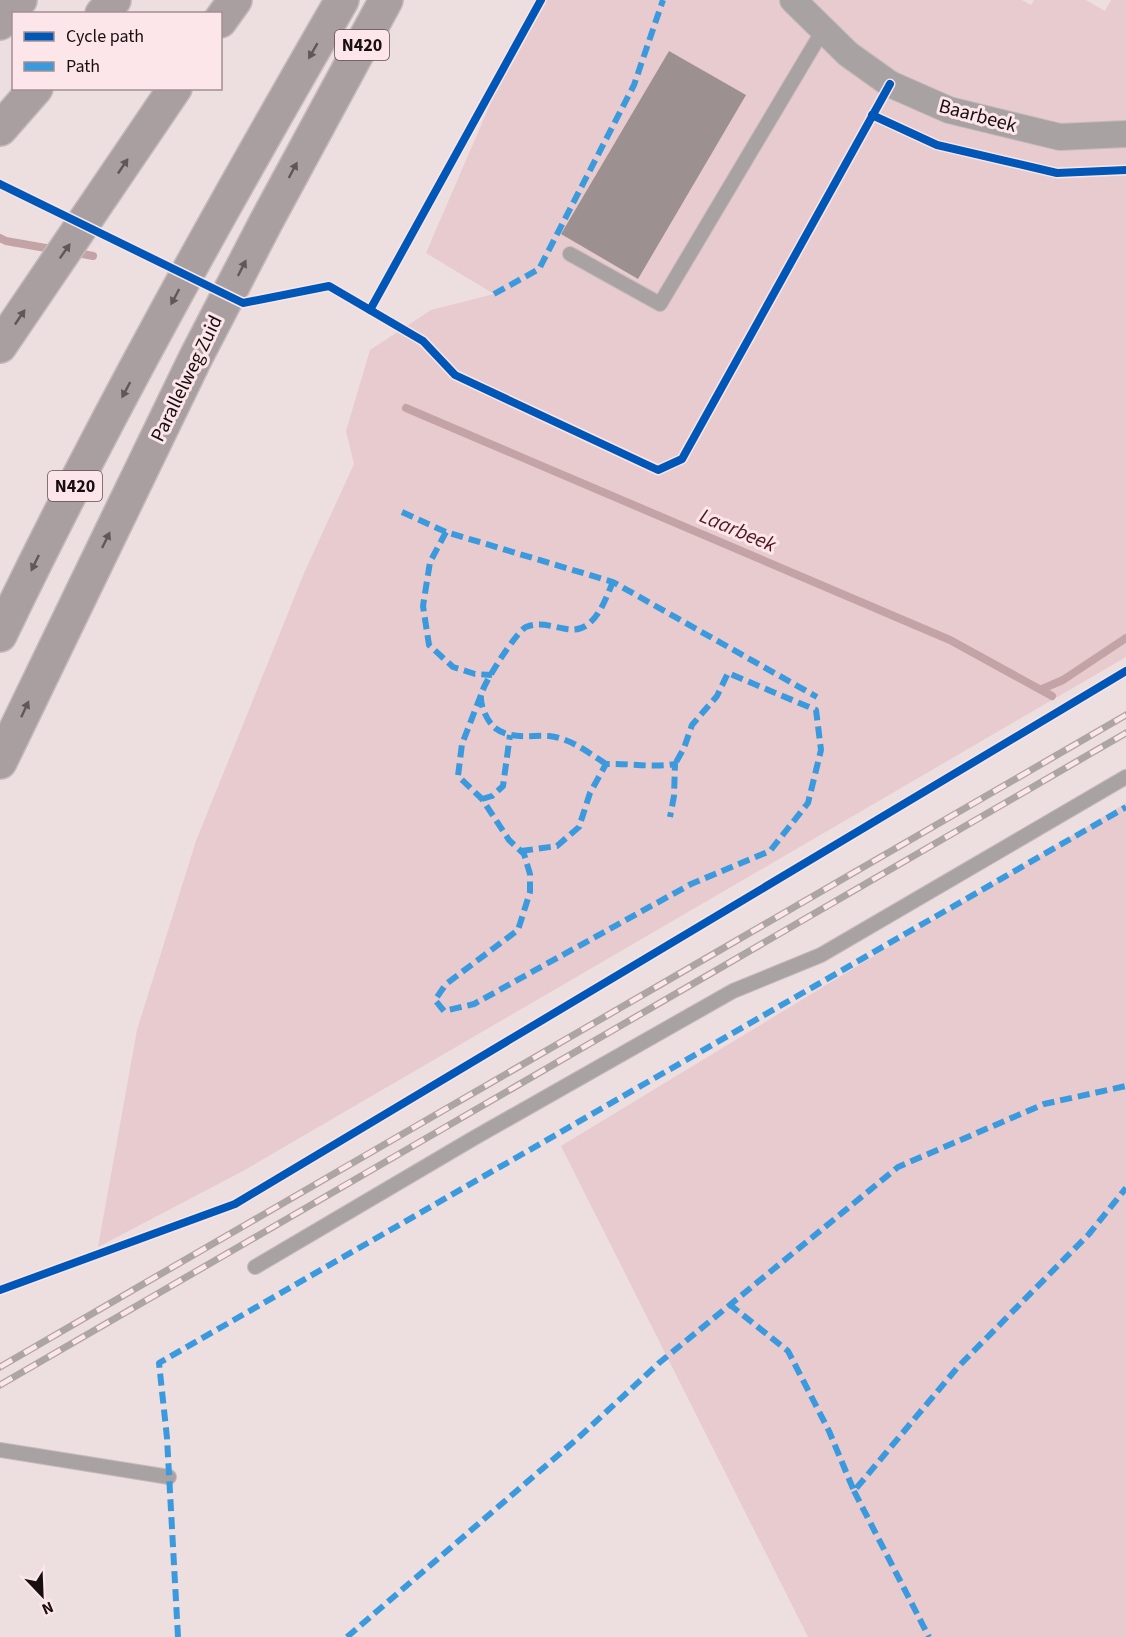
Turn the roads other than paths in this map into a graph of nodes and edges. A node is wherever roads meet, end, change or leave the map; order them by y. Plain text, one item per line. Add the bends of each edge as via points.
1 (20, 0) edge
2 (114, 0) edge
3 (235, 0) edge
4 (342, 0) edge
5 (386, 0) edge
6 (793, 0) edge
7 (104, 12) edge
8 (222, 18) edge
9 (0, 24) edge
10 (823, 30) junction
11 (174, 90) edge
12 (33, 92) edge
13 (0, 129) edge
14 (1126, 134) edge
15 (570, 254) dead end
16 (0, 346) edge
17 (0, 635) edge
18 (0, 762) edge
19 (1126, 777) edge
20 (255, 1267) dead end
21 (0, 1450) edge
22 (169, 1477) dead end

1 - 9 highway
2 - 7 highway
3 - 8 highway
4 -> 17 highway, N420 via 222,208
18 -> 5 highway, Parallelweg Zuid / N420 via 196,357
6 - 10 street, Baarbeek
10 - 14 street, Baarbeek via 890,84 949,110 1060,137
10 - 15 lane via 660,304
16 -> 11 highway
12 - 13 highway
19 - 20 lane via 821,955 733,991
21 - 22 lane

